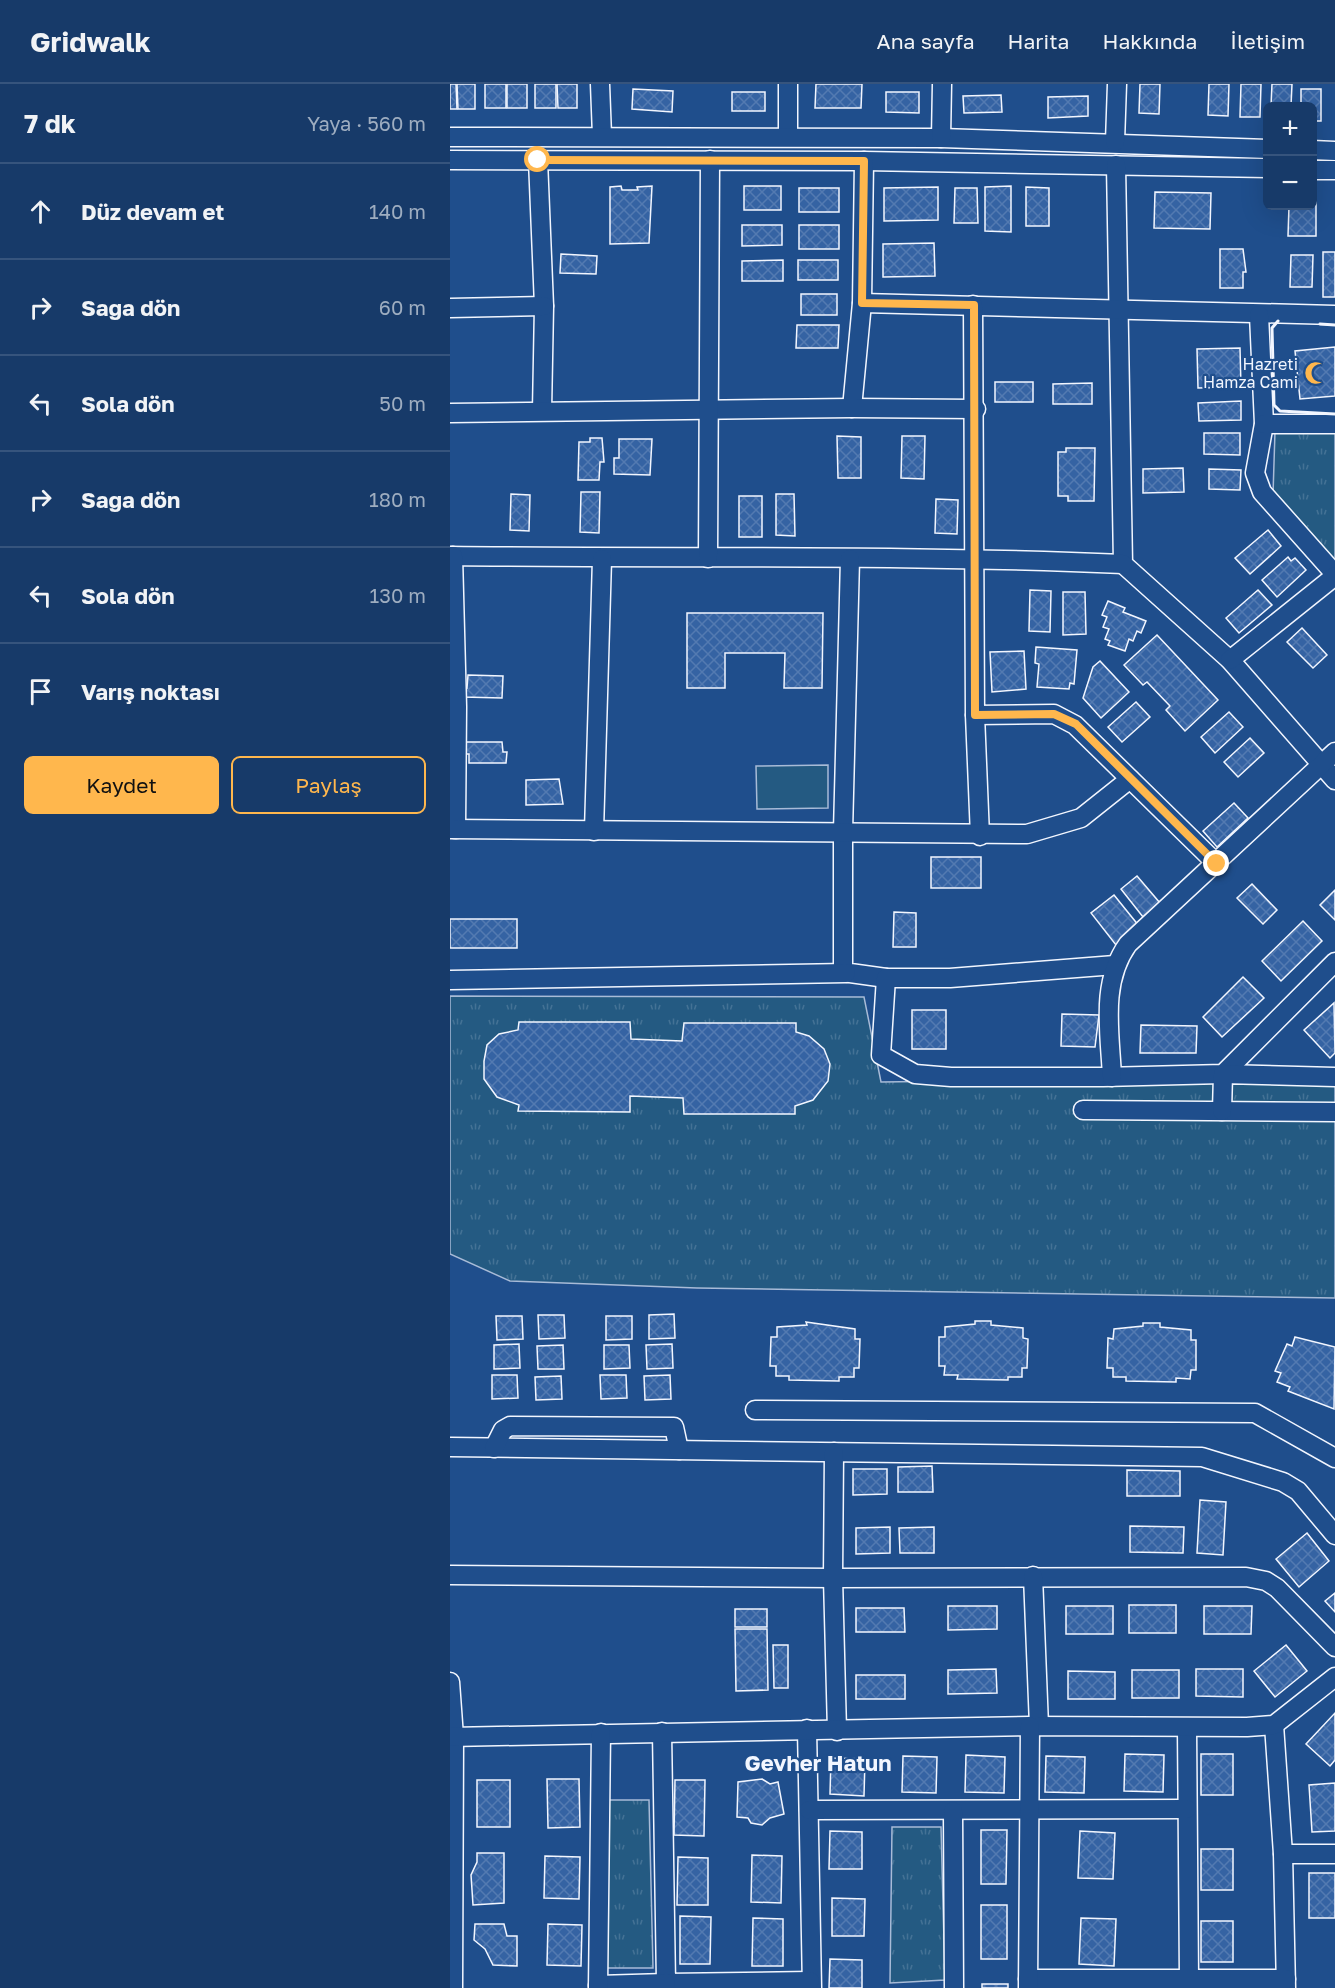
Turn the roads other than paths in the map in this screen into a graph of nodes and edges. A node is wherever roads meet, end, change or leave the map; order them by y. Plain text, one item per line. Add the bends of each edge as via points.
1 (600, 84) edge
2 (788, 84) edge
3 (942, 84) edge
4 (1117, 84) edge
5 (602, 136) junction
6 (450, 137) edge
7 (788, 137) junction
8 (941, 138) junction
9 (1116, 142) junction
10 (1263, 148) edge
11 (1317, 150) edge
12 (1335, 152) edge
13 (450, 160) edge
14 (538, 160) junction
15 (710, 160) junction
16 (864, 161) junction
17 (1116, 165) junction
18 (1263, 168) edge
19 (1317, 170) edge
20 (1335, 170) edge
21 (862, 303) junction
22 (974, 305) junction
23 (544, 306) junction
24 (450, 308) edge
25 (1118, 309) junction
26 (1259, 315) junction
27 (1335, 315) edge
28 (852, 408) junction
29 (976, 410) junction
30 (542, 411) junction
31 (711, 411) junction
32 (450, 413) edge
33 (1264, 424) junction
34 (1335, 424) edge
35 (451, 556) edge
36 (708, 558) junction
37 (974, 558) junction
38 (602, 559) junction
39 (850, 559) junction
40 (1123, 564) junction
41 (1335, 575) edge
42 (1230, 660) junction
43 (453, 708) edge
44 (975, 715) junction
45 (1335, 752) edge
46 (1321, 764) junction
47 (1130, 779) junction
48 (1335, 780) edge
49 (453, 829) edge
50 (594, 831) junction
51 (843, 832) junction
52 (980, 836) junction
53 (1217, 864) junction
54 (1335, 962) edge
55 (1115, 965) junction
56 (846, 973) junction
57 (886, 978) junction
58 (450, 980) edge
59 (1223, 1074) junction
60 (1112, 1077) junction
61 (1335, 1077) edge
62 (1083, 1110) dead end
63 (1222, 1111) junction
64 (1335, 1112) edge
65 (755, 1410) dead end
66 (450, 1447) edge
67 (834, 1452) junction
68 (1332, 1455) edge
69 (1335, 1535) edge
70 (450, 1575) edge
71 (1033, 1576) junction
72 (833, 1578) junction
73 (1335, 1647) edge
74 (1335, 1677) edge
75 (450, 1682) edge
76 (1274, 1725) junction
77 (1035, 1726) junction
78 (1187, 1728) junction
79 (807, 1729) junction
80 (837, 1731) junction
81 (662, 1732) junction
82 (601, 1733) junction
83 (452, 1737) edge
84 (1187, 1809) junction
85 (809, 1810) junction
86 (1030, 1810) junction
87 (953, 1811) junction
88 (1283, 1854) junction
89 (1335, 1854) edge
90 (451, 1924) edge
91 (1189, 1979) junction
92 (666, 1983) junction
93 (1286, 1983) edge
94 (811, 1984) edge
95 (1028, 1984) edge
96 (598, 1987) edge
97 (453, 1988) edge
98 (954, 1988) edge

1 - 5 street
2 - 7 street
3 - 8 street
4 - 9 street
5 - 6 street
5 - 7 street
7 - 8 street
8 - 9 street
9 - 10 street
11 - 12 street
13 - 14 street
14 - 15 street
14 - 23 street
15 - 16 street
15 - 31 street
16 - 17 street
16 - 21 street
17 - 18 street
17 - 25 street
19 - 20 street
21 - 22 street
21 - 28 street
22 - 25 street
22 - 29 street
23 - 24 street
23 - 30 street
25 - 26 street
25 - 40 street
26 - 27 street
26 - 33 street
28 - 29 street
28 - 31 street
29 - 37 street
30 - 31 street
30 - 32 street
31 - 36 street
33 - 34 street
33 - 41 street via 1255,472 1262,492
35 - 38 street
35 - 43 street
36 - 38 street
36 - 39 street
37 - 39 street
37 - 40 street
37 - 44 street
38 - 50 street
39 - 51 street
40 - 42 street
41 - 42 street
42 - 46 street
43 - 49 street
44 - 47 street via 1054,714 1076,724
44 - 52 street
45 - 46 street
46 - 48 street
46 - 53 street
47 - 52 street via 1081,818 1027,834
47 - 53 street
49 - 50 street
50 - 51 street
51 - 52 street
51 - 56 street
53 - 55 street via 1128,944
54 - 59 street
55 - 57 street via 950,978
55 - 60 street via 1108,1004
56 - 57 street
56 - 58 street
57 - 60 street via 881,1055 915,1074
59 - 60 street
59 - 61 street
59 - 63 street
62 - 63 street
63 - 64 street
65 - 68 street via 1255,1413
66 - 67 street
67 - 69 street via 1202,1457 1282,1482 1298,1491
67 - 72 street
70 - 72 street
71 - 72 street
71 - 73 street via 1246,1576 1277,1588
71 - 77 street
72 - 80 street
74 - 76 street
75 - 83 street
76 - 78 street
76 - 88 street
77 - 78 street
77 - 80 street
77 - 86 street
78 - 84 street
79 - 80 street
79 - 81 street
79 - 85 street
81 - 82 street
81 - 92 street
82 - 83 street
82 - 96 street
83 - 90 street
84 - 86 street
84 - 91 street
85 - 87 street
85 - 94 street
86 - 87 street
86 - 95 street
87 - 98 street
88 - 89 street
88 - 93 street
90 - 97 street
91 - 93 street
91 - 95 street
92 - 94 street
92 - 96 street

